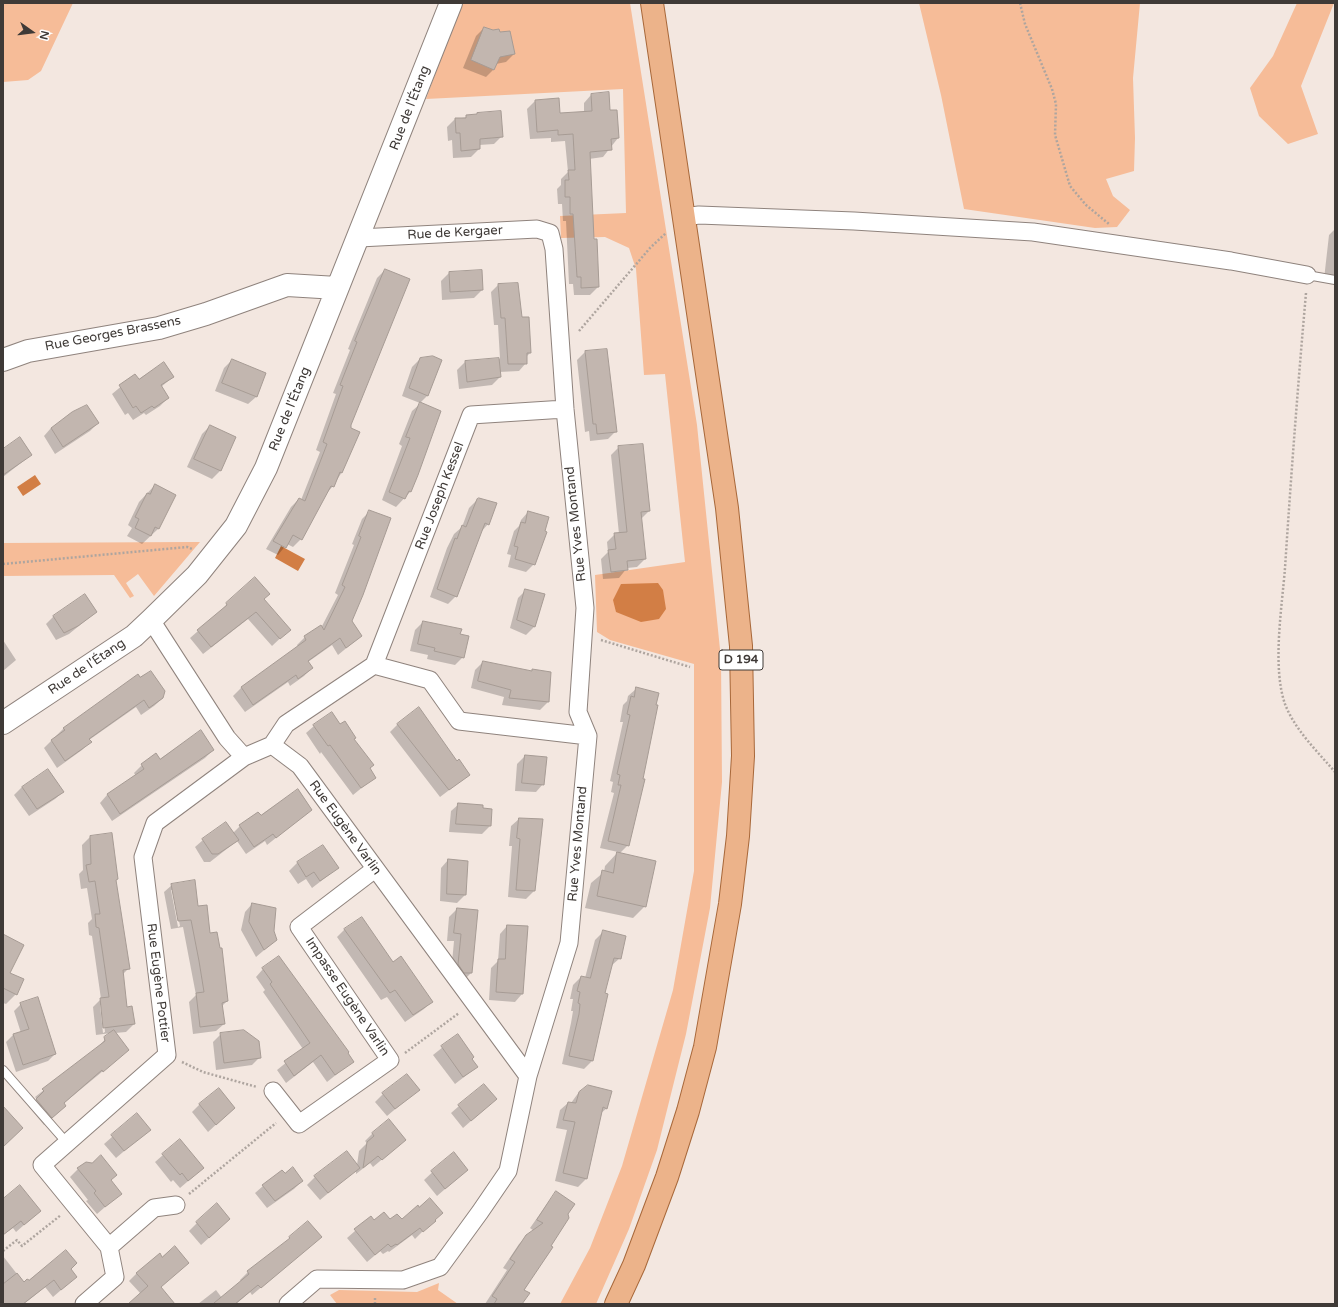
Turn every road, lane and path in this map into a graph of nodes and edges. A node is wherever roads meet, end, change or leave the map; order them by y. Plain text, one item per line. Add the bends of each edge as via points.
1 (451, 3) edge
2 (652, 3) edge
3 (1020, 3) edge
4 (684, 218) junction
5 (1111, 225) dead end
6 (550, 233) joint
7 (359, 238) junction
8 (1307, 275) junction
9 (1335, 280) edge
10 (337, 288) junction
11 (560, 353) junction
12 (3, 360) edge
13 (565, 409) junction
14 (211, 557) junction
15 (3, 564) edge
16 (151, 620) junction
17 (583, 634) junction
18 (374, 665) junction
19 (690, 667) dead end
20 (3, 723) edge
21 (588, 736) junction
22 (272, 745) junction
23 (244, 757) junction
24 (1335, 772) edge
25 (375, 869) junction
26 (472, 1003) junction
27 (167, 1055) junction
28 (390, 1060) junction
29 (3, 1070) edge
30 (528, 1076) junction
31 (273, 1091) joint
32 (289, 1112) junction
33 (67, 1143) junction
34 (74, 1204) junction
35 (176, 1205) joint
36 (109, 1247) junction
37 (3, 1252) edge
38 (84, 1304) edge
39 (288, 1304) edge
40 (616, 1304) edge

1 - 7 street, Rue de l'Étang
2 - 4 main road, D 194
3 - 5 path via 1025,24 1052,89 1056,104 1055,135 1070,186 1086,205
4 - 8 street via 699,215 838,220 1033,232 1231,261
4 - 11 path via 650,248
4 - 40 main road, D 194 via 727,508 741,646 743,756 739,828 730,904 705,1047 667,1177 634,1265
6 - 7 street, Rue de Kergaer via 537,229
6 - 11 street, Rue Yves Montand via 554,249
7 - 10 street, Rue de l'Étang
8 - 9 lane
8 - 24 path via 1279,659 1280,680 1285,703 1295,724
10 - 12 street, Rue Georges Brassens via 288,284 159,328 28,351
10 - 14 street, Rue de l'Étang via 266,468 236,526
11 - 13 street, Rue Yves Montand
13 - 17 street, Rue Yves Montand via 585,608
13 - 18 street, Rue Joseph Kessel via 472,415
14 - 15 path via 186,547
14 - 16 street, Rue de l'Étang via 197,575
16 - 20 street, Rue de l'Étang via 134,636
16 - 23 street via 227,738
17 - 19 path
17 - 21 street, Rue Yves Montand via 578,712
18 - 21 street via 430,680 460,721
18 - 22 street via 286,724
21 - 30 street, Rue Yves Montand via 569,943
22 - 23 street
22 - 25 street, Rue Eugène Varlin via 300,766
23 - 27 street, Rue Eugène Pottier via 155,823 143,857
25 - 26 street, Rue Eugène Varlin
25 - 28 street, Impasse Eugène Varlin via 299,927
26 - 28 path via 406,1052
26 - 30 street, Rue Eugène Varlin
27 - 31 path via 203,1072
27 - 33 street, Rue Eugène Pottier
28 - 32 street, Impasse Eugène Varlin via 299,1124
29 - 33 lane
30 - 39 street, Rue Yves Montand via 508,1171 440,1266 403,1280 317,1279
31 - 32 street, Impasse Eugène Varlin
32 - 35 path
33 - 34 street, Rue Eugène Pottier via 42,1165
34 - 36 street, Rue Eugène Pottier
34 - 37 path via 22,1246 17,1240
35 - 36 street via 154,1208
36 - 38 street, Rue Eugène Pottier via 115,1277

